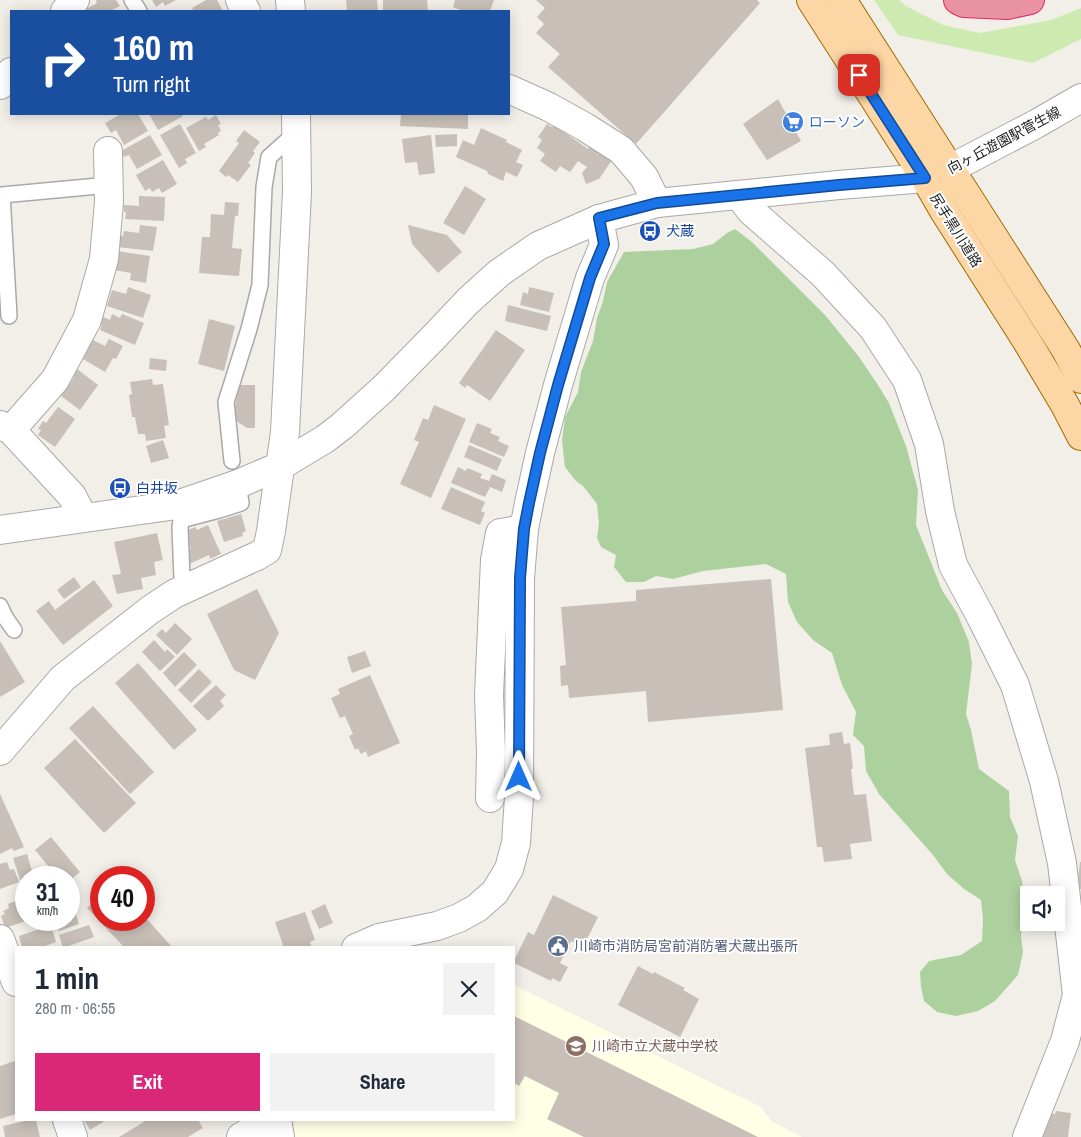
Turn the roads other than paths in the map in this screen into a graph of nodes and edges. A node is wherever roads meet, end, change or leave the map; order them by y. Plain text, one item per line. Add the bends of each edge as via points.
1 (75, 0) edge
2 (811, 0) edge
3 (842, 0) edge
4 (958, 0) edge
5 (1030, 0) edge
6 (66, 10) edge
7 (10, 73) edge
8 (0, 85) edge
9 (510, 89) edge
10 (1081, 98) edge
11 (296, 123) edge
12 (108, 151) dead end
13 (937, 174) junction
14 (109, 185) junction
15 (739, 195) junction
16 (657, 203) junction
17 (599, 218) junction
18 (9, 316) dead end
19 (1081, 379) edge
20 (5, 428) edge
21 (1081, 436) edge
22 (280, 466) junction
23 (235, 473) junction
24 (83, 517) junction
25 (524, 529) junction
26 (0, 530) edge
27 (180, 591) junction
28 (0, 606) edge
29 (14, 630) dead end
30 (0, 750) edge
31 (490, 798) dead end
32 (0, 939) edge
33 (361, 946) edge
34 (10, 984) edge
35 (1079, 995) edge
36 (67, 1121) edge
37 (267, 1121) edge
38 (277, 1121) edge
39 (73, 1137) edge
40 (241, 1137) edge
41 (280, 1137) edge
42 (1027, 1137) edge

1 - 6 street
2 - 13 main road, 尻手黒川道路
3 - 13 main road, 尻手黒川道路
4 - 5 highway via 1007,5
7 - 8 street
9 - 16 street via 585,127 621,150 644,177
10 - 13 street, 向ヶ丘遊園駅菅生線
11 - 22 street via 293,295
11 - 23 lane via 269,157 264,187 260,285 226,402
12 - 14 street
13 - 15 street
13 - 19 main road, 尻手黒川道路 via 1066,350
13 - 21 main road, 尻手黒川道路 via 944,211 1028,343
14 - 18 lane via 2,195
14 - 20 street via 104,259 88,320 55,380
15 - 16 street
15 - 35 street via 751,211 823,274 873,328 907,380 929,444 953,565 1015,684 1044,781 1062,863
16 - 17 street
17 - 22 street via 538,246 499,274 342,426
17 - 25 street via 604,244 590,278 558,385
20 - 24 street via 72,496
22 - 23 street
22 - 27 street via 267,550
23 - 24 street via 177,504
23 - 27 lane via 241,503 181,520
24 - 26 street
25 - 31 street via 500,533 495,560 489,695
25 - 33 street via 520,578 519,797 516,842 509,870 495,892 459,918 379,938
27 - 30 street via 150,610 63,678
28 - 29 lane
32 - 34 street
35 - 42 street via 1065,1041
36 - 39 street
37 - 40 street
38 - 41 street

